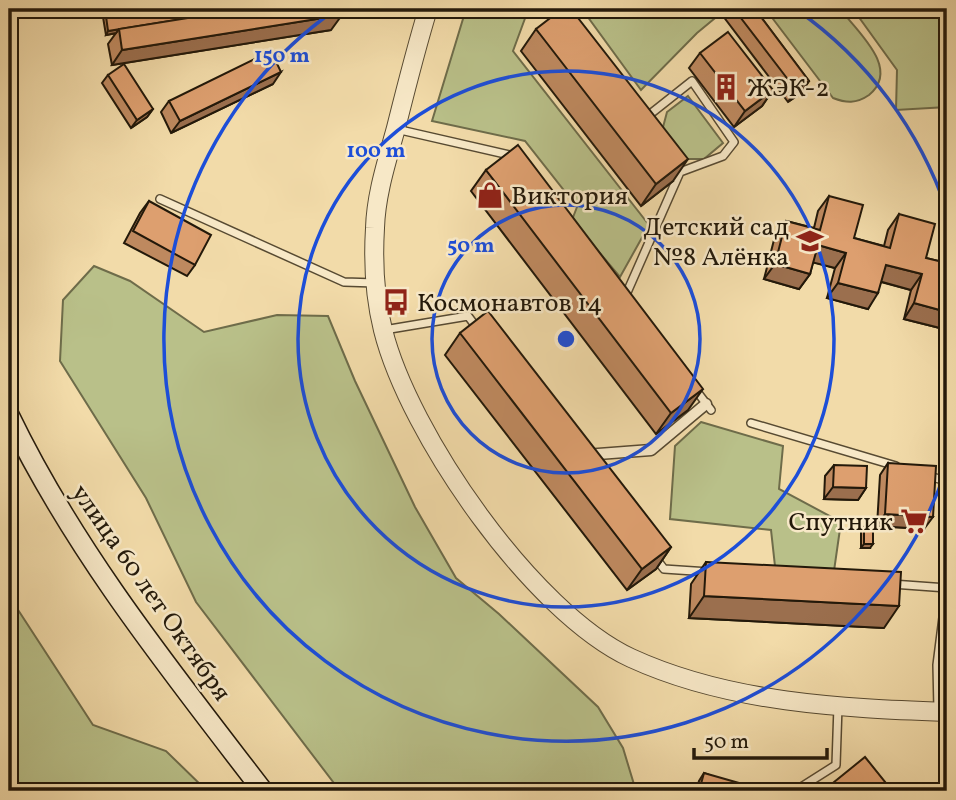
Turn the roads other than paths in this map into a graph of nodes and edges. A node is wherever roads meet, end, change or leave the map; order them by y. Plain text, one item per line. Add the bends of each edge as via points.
1 (428, 9) edge
2 (547, 9) edge
3 (565, 31) edge
4 (638, 124) edge
5 (396, 129) junction
6 (672, 162) edge
7 (522, 166) edge
8 (681, 172) junction
9 (160, 200) dead end
10 (376, 283) junction
11 (616, 287) edge
12 (624, 298) junction
13 (633, 309) edge
14 (383, 330) junction
15 (484, 338) edge
16 (690, 383) edge
17 (709, 407) joint
18 (9, 415) edge
19 (751, 423) dead end
20 (575, 455) joint
21 (583, 465) edge
22 (908, 470) edge
23 (921, 474) edge
24 (947, 481) edge
25 (648, 548) edge
26 (718, 573) edge
27 (880, 583) edge
28 (947, 587) edge
29 (838, 706) junction
30 (943, 712) edge
31 (263, 791) edge
32 (795, 791) edge

1 - 5 street
2 - 3 lane
4 - 8 lane via 692,81 734,142 723,156
5 - 7 lane via 513,155
5 - 10 street via 380,183
6 - 8 lane
8 - 12 lane
9 - 10 lane via 344,282
10 - 14 street
11 - 12 lane
12 - 13 lane
14 - 15 lane via 468,316
14 - 29 street via 427,437 458,485 545,594 593,635 630,657 696,682 761,698
16 - 17 lane
17 - 20 street via 651,450
18 - 31 main road, улица 60 лет Октября via 52,497 92,559
19 - 22 lane
20 - 21 lane
23 - 24 lane
25 - 26 lane via 664,569
27 - 28 lane
28 - 30 lane via 937,665
29 - 30 street
29 - 32 lane via 836,765

